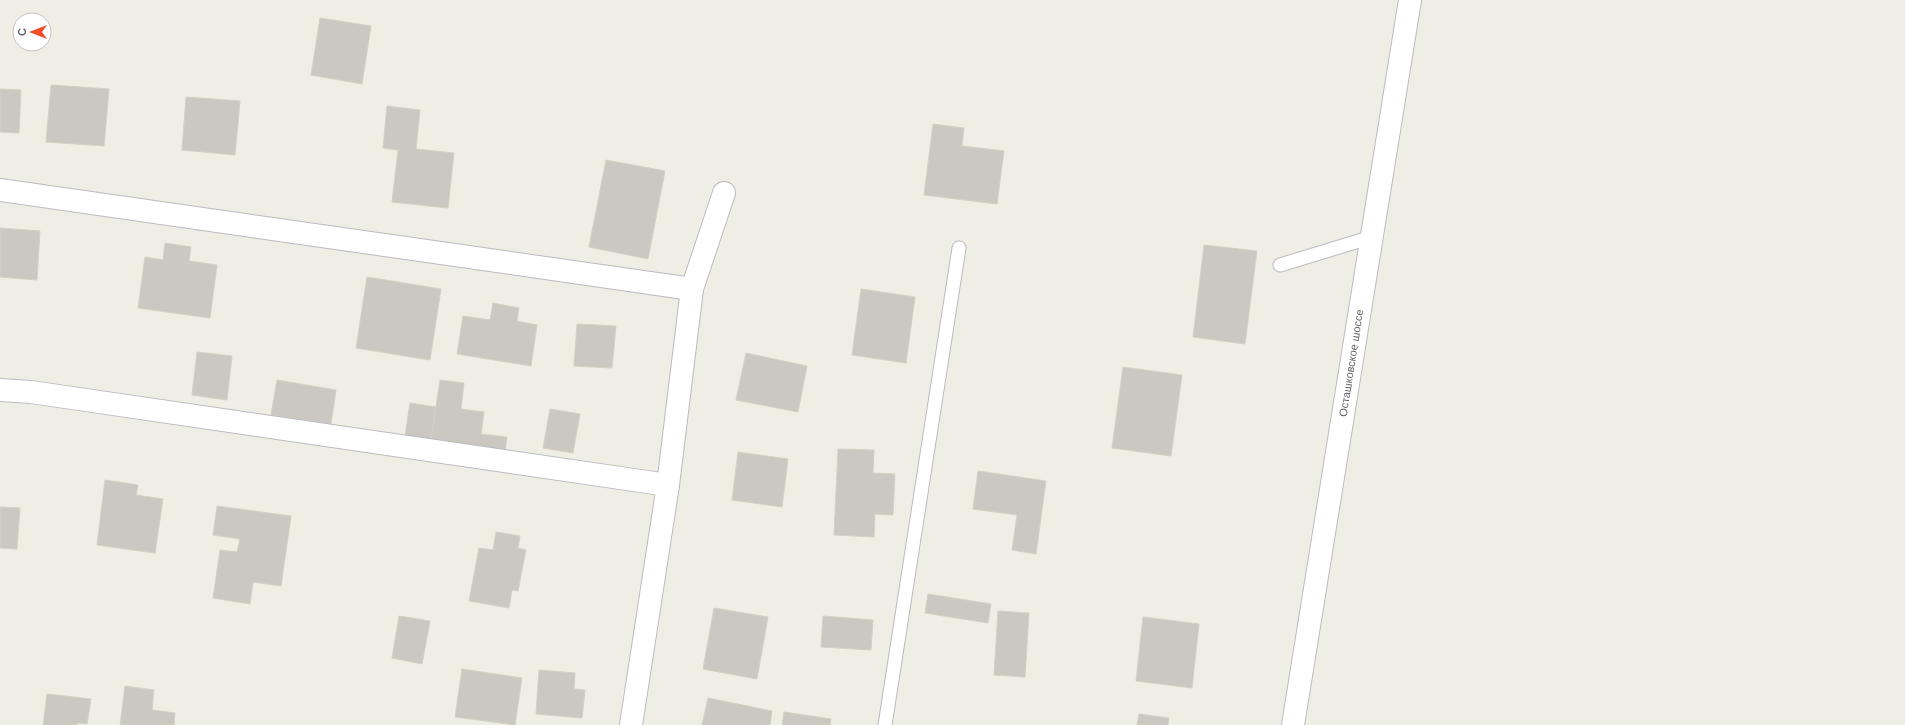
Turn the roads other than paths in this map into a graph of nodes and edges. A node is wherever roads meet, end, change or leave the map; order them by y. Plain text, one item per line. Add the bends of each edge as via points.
1 (1410, 0) edge
2 (0, 190) edge
3 (724, 193) dead end
4 (1372, 237) junction
5 (959, 248) dead end
6 (1280, 265) dead end
7 (692, 289) junction
8 (0, 390) edge
9 (668, 485) junction
10 (631, 725) edge
11 (886, 725) edge
12 (1292, 725) edge

1 - 4 street, Осташковское шоссе
2 - 7 street
3 - 7 street
4 - 6 lane
4 - 12 street, Осташковское шоссе
5 - 11 lane
7 - 9 street
8 - 9 street via 39,393
9 - 10 street

